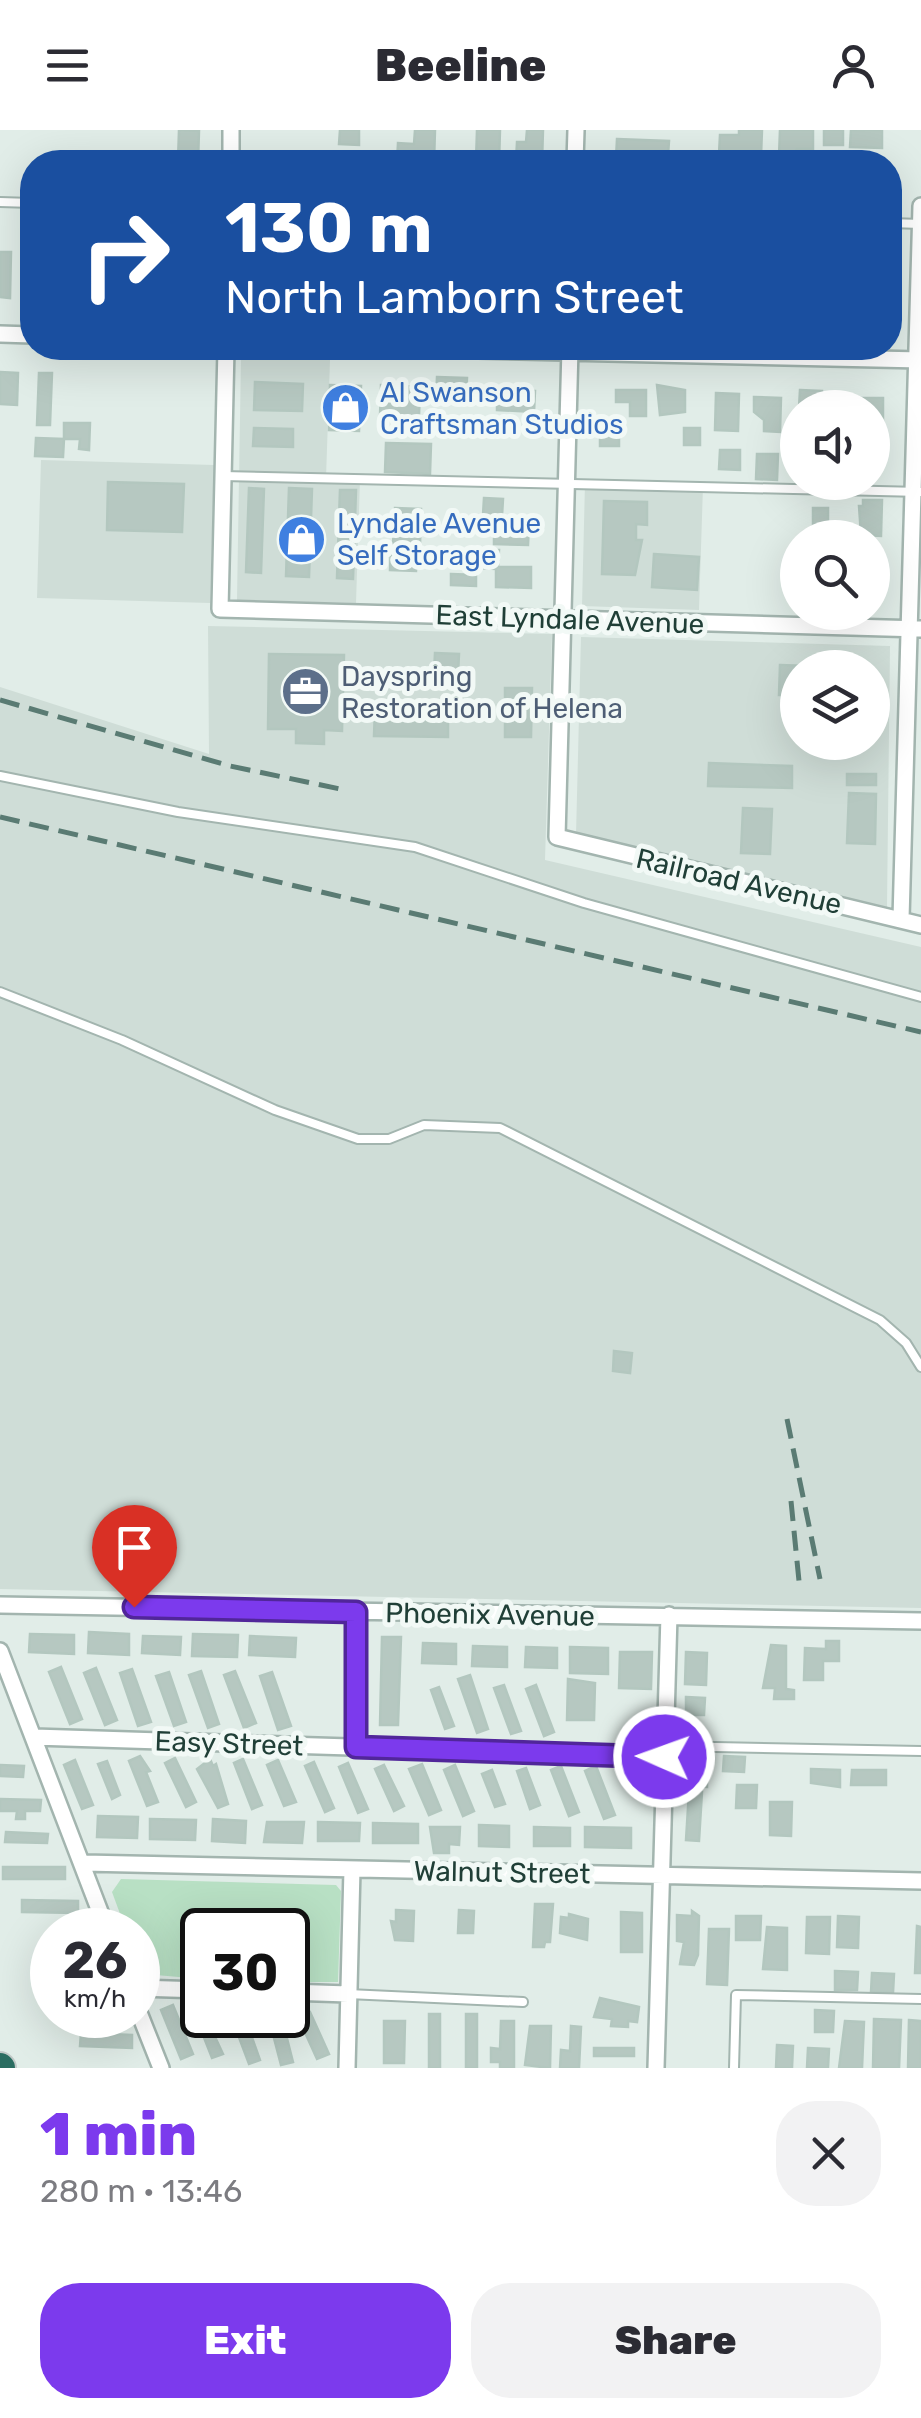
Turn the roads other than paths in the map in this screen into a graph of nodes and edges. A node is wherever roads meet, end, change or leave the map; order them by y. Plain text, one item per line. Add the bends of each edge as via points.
1 (921, 206) edge
2 (921, 224) edge
3 (226, 360) edge
4 (570, 360) edge
5 (918, 360) edge
6 (223, 476) junction
7 (569, 483) junction
8 (916, 492) edge
9 (564, 619) junction
10 (914, 628) edge
11 (913, 762) edge
12 (0, 776) edge
13 (900, 919) junction
14 (921, 924) edge
15 (0, 992) edge
16 (921, 997) edge
17 (921, 1366) edge
18 (0, 1605) edge
19 (356, 1612) junction
20 (669, 1616) junction
21 (921, 1621) edge
22 (0, 1651) edge
23 (34, 1737) junction
24 (356, 1747) junction
25 (921, 1751) edge
26 (664, 1752) junction
27 (84, 1863) junction
28 (352, 1869) junction
29 (660, 1876) junction
30 (921, 1881) edge
31 (100, 1908) edge
32 (310, 1993) edge
33 (348, 1994) junction
34 (921, 1999) edge
35 (524, 2002) dead end
36 (149, 2038) edge
37 (160, 2068) edge
38 (347, 2068) edge
39 (656, 2068) edge
40 (734, 2068) edge

1 - 2 street
2 - 5 street
3 - 6 street
4 - 7 street
5 - 8 street
6 - 7 lane
6 - 9 street, East Lyndale Avenue via 220,609
7 - 8 lane
7 - 9 street
8 - 10 street
9 - 10 street, East Lyndale Avenue
9 - 13 street, Railroad Avenue via 556,837
10 - 11 street
11 - 13 street
12 - 16 lane via 178,812 415,847 584,903
13 - 14 street, Railroad Avenue
15 - 17 lane via 358,1140 388,1140 424,1126 500,1128 880,1320
18 - 19 street, Phoenix Avenue
19 - 20 street, Phoenix Avenue
19 - 24 street
20 - 21 street, Phoenix Avenue
20 - 26 street
22 - 23 street
23 - 24 street, Easy Street
23 - 27 street
24 - 26 street, Easy Street
25 - 26 lane
26 - 29 street
27 - 28 street, Walnut Street
27 - 31 street
28 - 29 street, Walnut Street
28 - 33 street
29 - 30 street, Walnut Street
29 - 39 street
32 - 33 street
33 - 35 lane
33 - 38 street
34 - 40 lane via 736,1995
36 - 37 street

